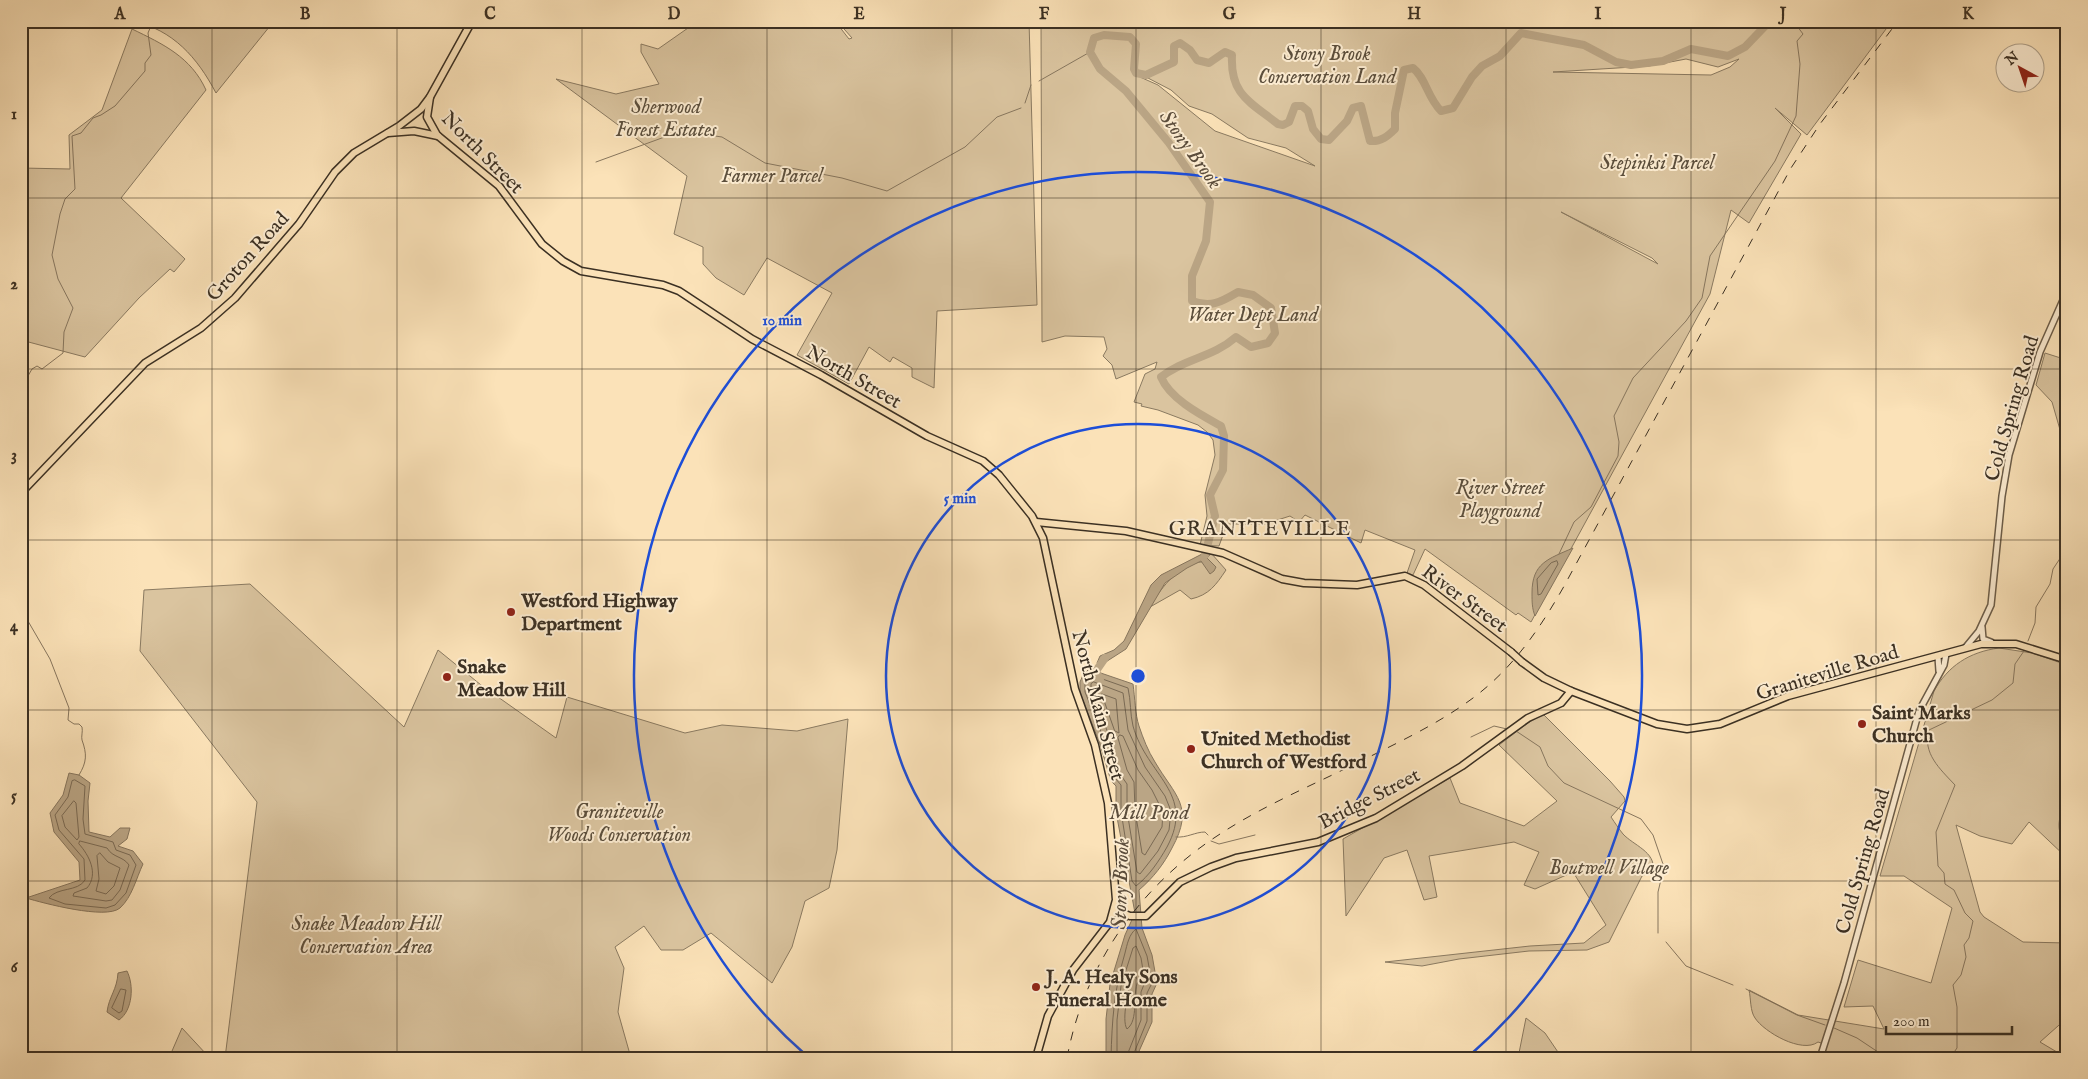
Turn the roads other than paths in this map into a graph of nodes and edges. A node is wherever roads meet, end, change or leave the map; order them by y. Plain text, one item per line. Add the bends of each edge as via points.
1 (472, 21) edge
2 (430, 97) junction
3 (387, 133) junction
4 (440, 138) junction
5 (2067, 291) edge
6 (21, 494) edge
7 (1036, 522) junction
8 (1982, 625) junction
9 (1992, 642) junction
10 (1965, 648) junction
11 (1946, 654) junction
12 (1938, 656) junction
13 (2067, 660) edge
14 (1938, 674) junction
15 (1571, 691) junction
16 (1114, 910) junction
17 (1036, 1058) edge
18 (1820, 1058) edge

1 - 2 main road, Groton Road
2 - 3 main road, Groton Road via 412,117
2 - 4 main road, North Street via 427,117
3 - 4 main road via 414,131
3 - 6 main road, Groton Road via 354,153 335,172 299,224 231,302 201,328 145,363
4 - 7 main road, North Street via 498,186 542,244 563,261 594,274 663,285 692,298 752,340 927,436 984,461
5 - 8 street, Cold Spring Road via 2040,352 2010,455 1997,544 1994,592
7 - 15 main road, River Street, bridge via 1112,529 1213,550 1241,559 1282,579 1304,583 1357,585 1393,577 1409,578 1428,588 1544,678
7 - 16 main road, North Main Street via 1044,538 1075,688 1095,745 1106,795 1116,880
8 - 9 street via 1983,638
8 - 10 street, Cold Spring Road
9 - 10 main road, Graniteville Road
9 - 13 main road, Graniteville Road via 2031,647
10 - 11 main road, Graniteville Road
11 - 12 main road, Graniteville Road
11 - 14 street, Cold Spring Road
12 - 14 street, Cold Spring Road
12 - 15 main road, Graniteville Road via 1776,700 1728,722 1703,728 1665,726
14 - 18 street, Cold Spring Road via 1919,711 1844,983
15 - 16 main road, Bridge Street via 1561,703 1528,718 1462,766 1376,818 1318,842 1236,858 1211,867 1180,882 1146,916 1132,916
16 - 17 main road, North Main Street via 1107,926 1067,979 1048,1016

